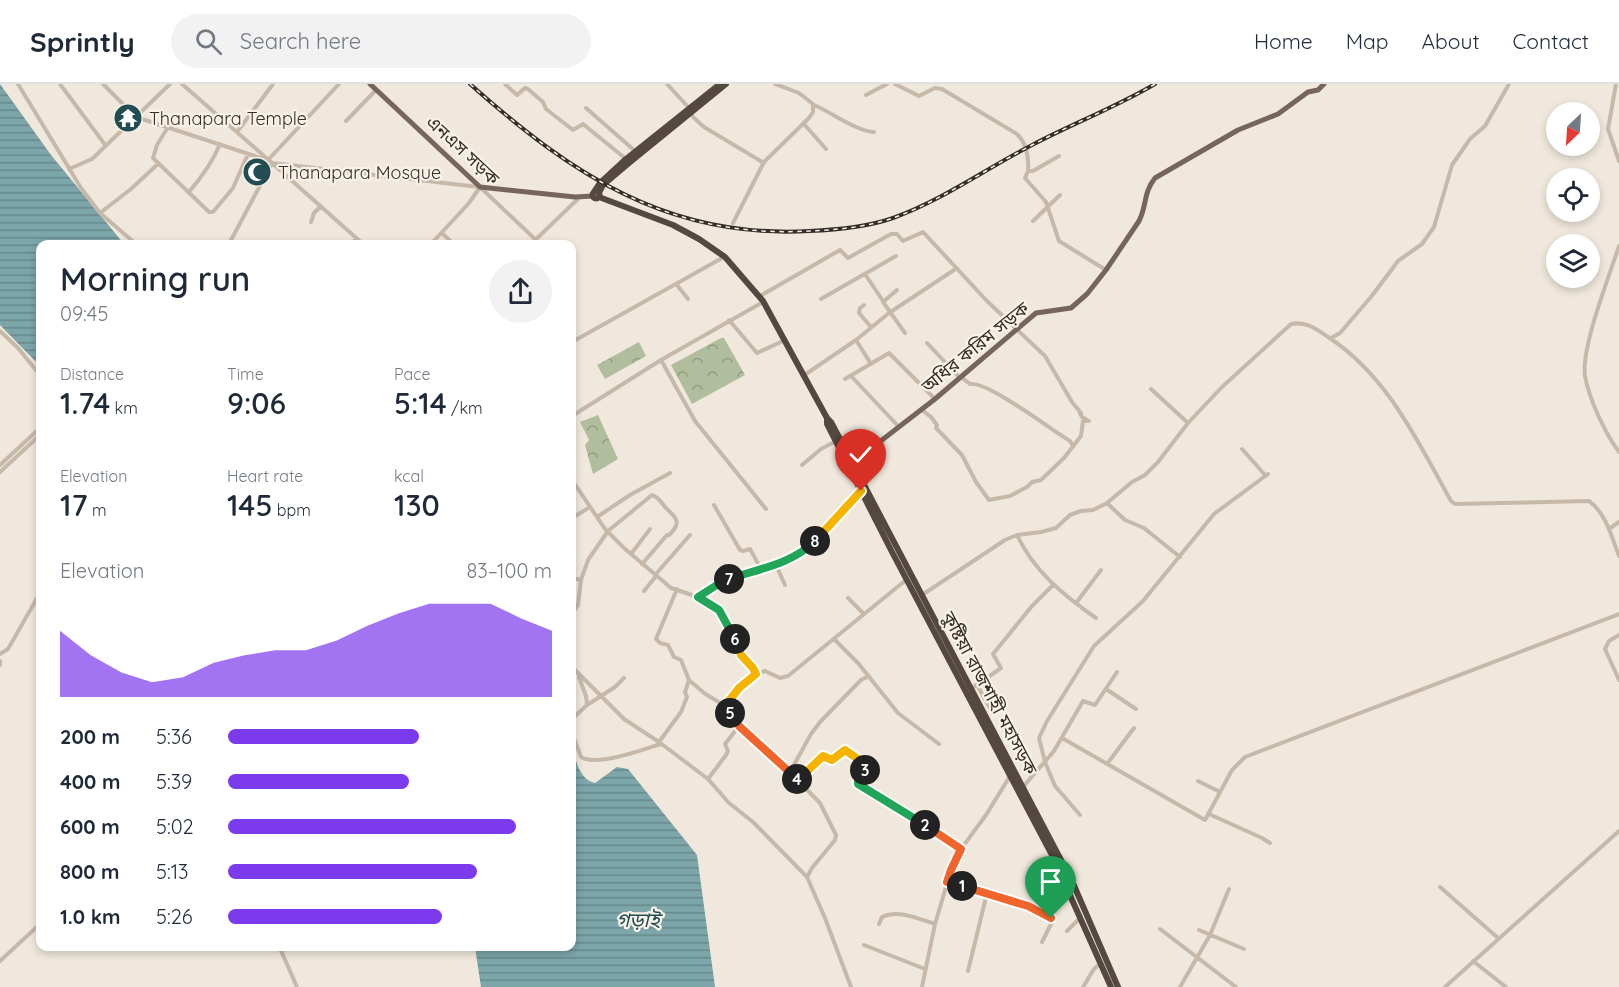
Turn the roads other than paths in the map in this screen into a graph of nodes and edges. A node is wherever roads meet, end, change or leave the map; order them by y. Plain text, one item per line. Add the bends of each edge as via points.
1 (18, 84) edge
2 (60, 84) edge
3 (103, 84) edge
4 (170, 84) edge
5 (182, 84) edge
6 (273, 84) edge
7 (339, 84) edge
8 (370, 84) edge
9 (505, 84) edge
10 (513, 84) edge
11 (667, 84) edge
12 (720, 84) edge
13 (726, 84) edge
14 (775, 84) edge
15 (886, 84) edge
16 (895, 84) edge
17 (1324, 84) edge
18 (1509, 84) edge
19 (1616, 84) edge
20 (509, 88) junction
21 (376, 90) junction
22 (866, 95) dead end
23 (813, 104) junction
24 (586, 108) dead end
25 (690, 111) junction
26 (136, 117) junction
27 (346, 121) dead end
28 (804, 124) junction
29 (168, 127) junction
30 (237, 132) junction
31 (874, 132) dead end
32 (650, 142) junction
33 (220, 144) junction
34 (106, 146) junction
35 (826, 149) dead end
36 (635, 151) junction
37 (248, 154) junction
38 (1059, 156) dead end
39 (626, 159) junction
40 (268, 160) junction
41 (1619, 161) edge
42 (159, 163) junction
43 (272, 163) junction
44 (764, 163) junction
45 (619, 168) junction
46 (69, 169) junction
47 (1028, 171) junction
48 (480, 187) junction
49 (189, 192) junction
50 (596, 194) junction
51 (1060, 195) dead end
52 (580, 197) junction
53 (321, 206) junction
54 (1048, 208) junction
55 (100, 213) junction
56 (1033, 221) dead end
57 (311, 222) dead end
58 (733, 223) dead end
59 (442, 232) junction
60 (357, 239) edge
61 (535, 239) joint
62 (131, 240) edge
63 (231, 240) edge
64 (435, 240) edge
65 (449, 240) edge
66 (1619, 246) edge
67 (896, 256) dead end
68 (725, 257) junction
69 (957, 268) junction
70 (1106, 270) junction
71 (865, 274) junction
72 (678, 285) junction
73 (897, 290) dead end
74 (761, 298) junction
75 (688, 299) dead end
76 (821, 299) dead end
77 (883, 302) junction
78 (864, 305) dead end
79 (889, 313) junction
80 (729, 320) junction
81 (871, 327) junction
82 (1017, 330) junction
83 (0, 331) edge
84 (905, 333) dead end
85 (1330, 339) junction
86 (576, 340) edge
87 (785, 340) junction
88 (856, 340) junction
89 (927, 344) dead end
90 (661, 360) junction
91 (871, 364) junction
92 (36, 370) edge
93 (850, 375) junction
94 (803, 376) junction
95 (961, 377) junction
96 (844, 379) dead end
97 (1151, 389) dead end
98 (935, 399) junction
99 (922, 410) junction
100 (576, 413) edge
101 (827, 418) junction
102 (1188, 423) junction
103 (899, 428) junction
104 (36, 432) edge
105 (36, 439) edge
106 (836, 441) junction
107 (1073, 446) junction
108 (1242, 449) dead end
109 (1619, 452) edge
110 (850, 464) junction
111 (0, 465) edge
112 (802, 465) dead end
113 (0, 472) edge
114 (670, 473) dead end
115 (576, 486) edge
116 (861, 491) junction
117 (1107, 503) junction
118 (714, 505) dead end
119 (590, 507) junction
120 (766, 509) dead end
121 (576, 516) edge
122 (597, 517) junction
123 (1619, 522) edge
124 (650, 529) dead end
125 (1609, 529) junction
126 (608, 531) junction
127 (690, 535) dead end
128 (1017, 535) junction
129 (631, 554) junction
130 (1180, 556) junction
131 (1619, 556) edge
132 (642, 564) junction
133 (776, 565) junction
134 (761, 569) junction
135 (1101, 570) dead end
136 (656, 575) junction
137 (906, 579) junction
138 (576, 580) edge
139 (581, 582) junction
140 (785, 585) dead end
141 (913, 585) junction
142 (1053, 585) junction
143 (677, 590) junction
144 (644, 591) dead end
145 (922, 596) junction
146 (698, 597) junction
147 (848, 598) dead end
148 (36, 600) edge
149 (1076, 603) junction
150 (576, 608) edge
151 (864, 614) junction
152 (1619, 614) edge
153 (1096, 618) dead end
154 (1619, 635) edge
155 (834, 639) junction
156 (0, 654) edge
157 (957, 668) junction
158 (1117, 672) dead end
159 (578, 674) joint
160 (756, 674) junction
161 (869, 676) junction
162 (624, 678) dead end
163 (689, 680) junction
164 (1619, 680) edge
165 (974, 687) junction
166 (1106, 689) junction
167 (600, 697) junction
168 (587, 705) junction
169 (725, 706) junction
170 (1136, 709) dead end
171 (993, 713) dead end
172 (576, 715) edge
173 (739, 726) junction
174 (1134, 728) dead end
175 (1062, 738) junction
176 (995, 741) junction
177 (660, 743) junction
178 (576, 744) edge
179 (939, 744) dead end
180 (1045, 762) junction
181 (1107, 764) junction
182 (790, 772) junction
183 (1010, 775) junction
184 (708, 779) junction
185 (798, 780) junction
186 (1198, 781) dead end
187 (1023, 787) junction
188 (1220, 792) junction
189 (1029, 806) junction
190 (1080, 814) dead end
191 (1209, 814) junction
192 (1619, 831) edge
193 (1270, 843) dead end
194 (961, 849) junction
195 (807, 878) junction
196 (947, 882) junction
197 (1440, 887) dead end
198 (1229, 889) dead end
199 (987, 893) junction
200 (1081, 908) junction
201 (1081, 917) junction
202 (879, 924) dead end
203 (935, 924) junction
204 (36, 928) edge
205 (1160, 929) dead end
206 (1199, 930) dead end
207 (1067, 931) dead end
208 (1210, 935) junction
209 (1498, 938) junction
210 (1041, 942) dead end
211 (864, 945) dead end
212 (1244, 949) dead end
213 (281, 951) edge
214 (1198, 958) junction
215 (0, 961) edge
216 (1473, 961) junction
217 (1101, 963) junction
218 (925, 969) junction
219 (968, 971) dead end
220 (297, 987) edge
221 (851, 987) edge
222 (922, 987) edge
223 (1083, 987) edge
224 (1111, 987) edge
225 (1118, 987) edge
226 (1180, 987) edge
227 (1236, 987) edge
228 (1445, 987) edge
229 (1506, 987) edge

1 - 46 street
2 - 34 street
3 - 26 street
4 - 26 street
5 - 30 street
6 - 30 street
7 - 40 street
8 - 21 main road, এনএস সড়ক
9 - 20 street
10 - 20 street
11 - 25 street
12 - 25 highway
13 - 25 highway
14 - 23 street via 799,93
15 - 22 street
16 - 47 street via 919,96 942,89 1017,134 1027,153
17 - 70 main road, অধির করিম সড়ক via 1278,114 1238,130 1155,178 1144,197 1143,214
18 - 85 street via 1485,126 1470,139 1452,165 1434,227 1422,244 1398,261 1340,333
19 - 41 street via 1608,129
20 - 39 street via 517,95 528,89 573,130 583,124
21 - 27 street
21 - 48 main road, এনএস সড়ক
23 - 28 street via 813,112
23 - 31 street via 864,131
24 - 36 street
25 - 32 highway
25 - 44 street via 704,127
26 - 29 street
26 - 34 street
28 - 35 street
28 - 44 street
29 - 33 street
29 - 42 street via 153,155
30 - 40 street
32 - 36 highway
32 - 45 highway
33 - 37 street
33 - 49 street via 213,161
34 - 46 street via 92,159
36 - 39 highway
37 - 40 street
37 - 49 street via 233,188 213,212
38 - 47 street
39 - 45 highway
40 - 43 street
42 - 49 street
42 - 55 street
43 - 48 street
43 - 53 street
43 - 63 street
44 - 58 street
45 - 50 highway
46 - 55 street
47 - 54 street via 1025,178
48 - 52 main road
48 - 59 street
48 - 61 street, এনএস সড়ক
50 - 52 main road
50 - 68 highway, কুষ্টিয়া রাজশাহী মহাসড়ক via 678,227
51 - 54 street
52 - 61 street
53 - 57 street
53 - 60 street
54 - 56 street
54 - 70 street via 1059,241
55 - 62 street
59 - 64 street
59 - 65 street
66 - 109 street via 1599,304 1585,375
67 - 71 street
68 - 72 street
68 - 74 highway, কুষ্টিয়া রাজশাহী মহাসড়ক
69 - 74 street via 923,232 903,241 895,233 848,258 840,250
69 - 79 street
69 - 82 street
70 - 82 main road, অধির করিম সড়ক via 1071,308 1036,313
71 - 76 street
71 - 77 street
72 - 75 street
72 - 86 street
73 - 77 street
74 - 80 street
74 - 87 highway, কুষ্টিয়া রাজশাহী মহাসড়ক
77 - 79 street
78 - 81 street via 859,313
79 - 81 street
79 - 84 street
80 - 87 street via 757,353
80 - 90 street
81 - 88 street
82 - 95 main road, অধির করিম সড়ক
82 - 107 street via 1045,356 1082,417 1089,421 1083,421 1081,436
83 - 92 street
85 - 102 street via 1304,323 1291,324
85 - 125 street via 1379,382 1455,504 1589,501
87 - 94 highway, কুষ্টিয়া রাজশাহী মহাসড়ক
88 - 91 street
88 - 94 street
89 - 95 street
90 - 100 street
90 - 120 street via 695,421
91 - 93 street
91 - 98 street via 889,353
93 - 96 street
93 - 103 street
94 - 101 highway, কুষ্টিয়া রাজশাহী মহাসড়ক
95 - 98 main road, অধির করিম সড়ক
95 - 107 street via 1009,401
97 - 102 street
98 - 99 main road, অধির করিম সড়ক
99 - 103 main road, অধির করিম সড়ক
99 - 107 street via 962,455 989,500 1041,480
101 - 106 highway, কুষ্টিয়া রাজশাহী মহাসড়ক
101 - 110 highway, কুষ্টিয়া রাজশাহী মহাসড়ক
102 - 117 street via 1158,462
103 - 110 main road, অধির করিম সড়ক
104 - 111 street
105 - 113 street
106 - 110 highway, কুষ্টিয়া রাজশাহী মহাসড়ক
106 - 112 street
108 - 130 street via 1267,475 1214,514
110 - 116 highway, কুষ্টিয়া রাজশাহী মহাসড়ক
110 - 141 highway, কুষ্টিয়া রাজশাহী মহাসড়ক
114 - 122 street
115 - 119 street
116 - 133 street via 807,548
116 - 137 highway, কুষ্টিয়া রাজশাহী মহাসড়ক
117 - 128 street via 1071,515 1056,528
117 - 130 street via 1125,520 1144,528
118 - 134 street via 740,550 750,549
119 - 121 street
119 - 122 street
122 - 126 street
123 - 125 street
124 - 129 street
125 - 131 street
126 - 129 street
126 - 132 street via 648,496 657,497 677,518 678,525
126 - 139 street via 588,560
127 - 136 street
128 - 142 street via 1031,560
128 - 145 street
129 - 132 street
130 - 180 street via 1143,600 1089,653 1040,735
132 - 136 street
133 - 134 street
133 - 140 street
134 - 146 street via 720,583
135 - 149 street
136 - 143 street
136 - 144 street
137 - 141 highway, কুষ্টিয়া রাজশাহী মহাসড়ক
137 - 151 street
138 - 139 street
139 - 150 street
141 - 145 highway, কুষ্টিয়া রাজশাহী মহাসড়ক
141 - 157 highway, কুষ্টিয়া রাজশাহী মহাসড়ক
142 - 149 street
142 - 165 street via 993,654 1001,668
143 - 146 street
143 - 163 street via 656,639 668,645 674,657 681,660
145 - 157 highway, কুষ্টিয়া রাজশাহী মহাসড়ক
146 - 160 street via 719,610 741,655
147 - 151 street
148 - 156 street via 8,650
149 - 153 street
151 - 155 street
152 - 188 street via 1245,757 1232,770
154 - 164 street via 1605,649
155 - 160 street via 784,677 765,671
155 - 161 street
157 - 165 highway, কুষ্টিয়া রাজশাহী মহাসড়ক
157 - 176 highway, কুষ্টিয়া রাজশাহী মহাসড়ক
158 - 166 street
159 - 167 street
159 - 168 street
160 - 169 street
161 - 179 street via 898,713
161 - 182 street via 820,722
162 - 167 street
163 - 169 street
163 - 177 street via 681,712
165 - 171 street
165 - 176 highway, কুষ্টিয়া রাজশাহী মহাসড়ক
166 - 170 street
166 - 175 street via 1095,705 1083,701
167 - 168 street
167 - 177 street
168 - 172 street
169 - 173 street
173 - 182 street
173 - 184 street via 725,744 726,755
174 - 181 street
175 - 180 street
175 - 181 street
176 - 183 highway, কুষ্টিয়া রাজশাহী মহাসড়ক
176 - 187 highway, কুষ্টিয়া রাজশাহী মহাসড়ক
177 - 178 street via 588,760 581,757
177 - 184 street
180 - 187 street
180 - 190 street via 1055,786
181 - 191 street via 1203,820
182 - 185 street
183 - 189 highway, কুষ্টিয়া রাজশাহী মহাসড়ক
183 - 194 street
184 - 195 street
185 - 194 street via 823,756 832,760 847,750 866,766 858,784
185 - 195 street via 820,803 836,835
186 - 188 street
187 - 189 highway, কুষ্টিয়া রাজশাহী মহাসড়ক
188 - 191 street
189 - 200 highway, কুষ্টিয়া রাজশাহী মহাসড়ক
191 - 193 street
192 - 209 street
194 - 196 street
195 - 221 street
196 - 199 street
196 - 203 street
197 - 209 street
198 - 208 street
199 - 210 street via 1051,918
199 - 219 street
200 - 201 highway, কুষ্টিয়া রাজশাহী মহাসড়ক
200 - 225 highway, কুষ্টিয়া রাজশাহী মহাসড়ক
201 - 207 street
201 - 217 highway, কুষ্টিয়া রাজশাহী মহাসড়ক
202 - 203 street via 882,917 891,914
203 - 218 street
204 - 215 street
205 - 214 street
206 - 208 street
208 - 212 street
208 - 214 street
209 - 216 street
211 - 218 street
213 - 220 street
214 - 226 street
214 - 227 street
216 - 228 street
216 - 229 street
217 - 223 street
217 - 224 highway, কুষ্টিয়া রাজশাহী মহাসড়ক
218 - 222 street

